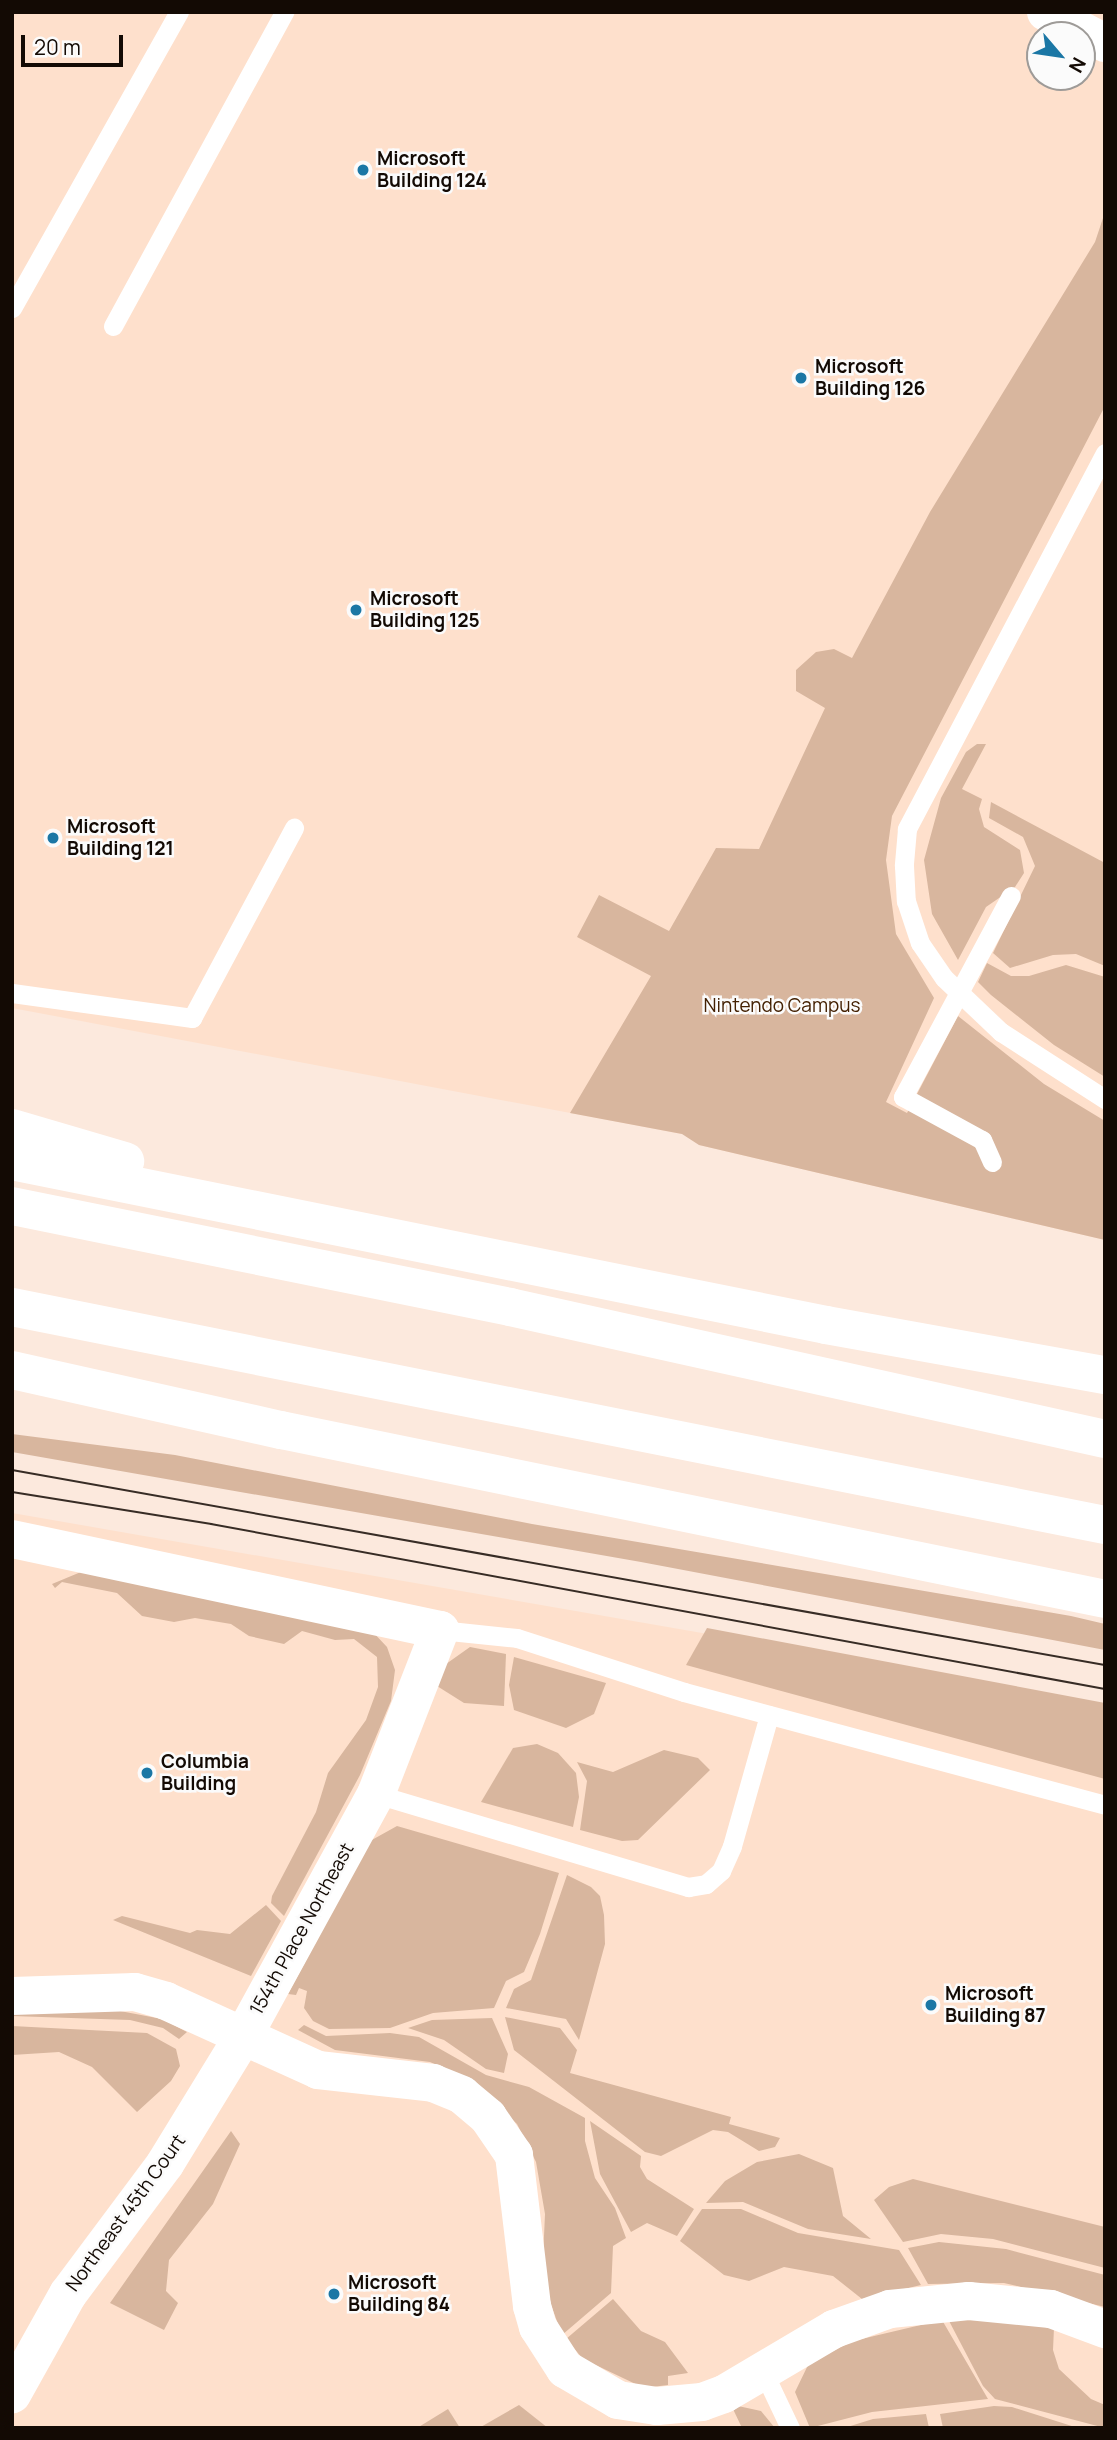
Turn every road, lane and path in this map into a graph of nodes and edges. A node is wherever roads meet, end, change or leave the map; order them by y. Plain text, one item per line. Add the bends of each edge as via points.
1 (179, 12) edge
2 (284, 12) edge
3 (1046, 12) edge
4 (1105, 43) edge
5 (12, 308) edge
6 (113, 326) dead end
7 (1105, 453) edge
8 (294, 828) dead end
9 (1011, 896) dead end
10 (12, 993) edge
11 (959, 993) junction
12 (1105, 1099) edge
13 (12, 1128) edge
14 (12, 1161) edge
15 (992, 1162) dead end
16 (12, 1206) edge
17 (375, 1234) junction
18 (12, 1307) edge
19 (12, 1370) edge
20 (1105, 1375) edge
21 (12, 1395) edge
22 (281, 1430) junction
23 (1105, 1439) edge
24 (1105, 1525) edge
25 (13, 1545) edge
26 (1105, 1599) edge
27 (440, 1630) junction
28 (769, 1715) junction
29 (376, 1794) junction
30 (1105, 1805) edge
31 (12, 1996) edge
32 (244, 2035) junction
33 (1105, 2329) edge
34 (762, 2369) junction
35 (12, 2394) edge
36 (790, 2428) edge

1 - 5 lane
2 - 6 lane
3 - 4 main road
7 - 11 lane via 907,829 906,901 920,943
8 - 10 lane via 192,1018
9 - 11 lane
11 - 12 lane via 1001,1032
11 - 15 lane via 903,1097 982,1140
13 - 17 main road
14 - 17 main road
16 - 23 main road via 510,1307
17 - 20 main road via 826,1325
18 - 24 main road
19 - 22 main road
21 - 22 main road
22 - 26 main road
25 - 27 main road
27 - 28 lane via 517,1638
27 - 29 main road, 154th Place Northeast
28 - 29 lane via 732,1846 722,1871 706,1884 688,1887
28 - 30 lane
29 - 32 main road, 154th Place Northeast
31 - 32 main road via 135,1992
32 - 34 main road, 154th Place Northeast via 318,2070 433,2083 462,2095 488,2117 514,2155 538,2327 556,2358 578,2379 618,2400 681,2405 724,2394
32 - 35 main road, Northeast 45th Court via 165,2165 68,2294
33 - 34 main road, 154th Place Northeast via 1051,2309 969,2301 890,2309 834,2329
34 - 36 lane

